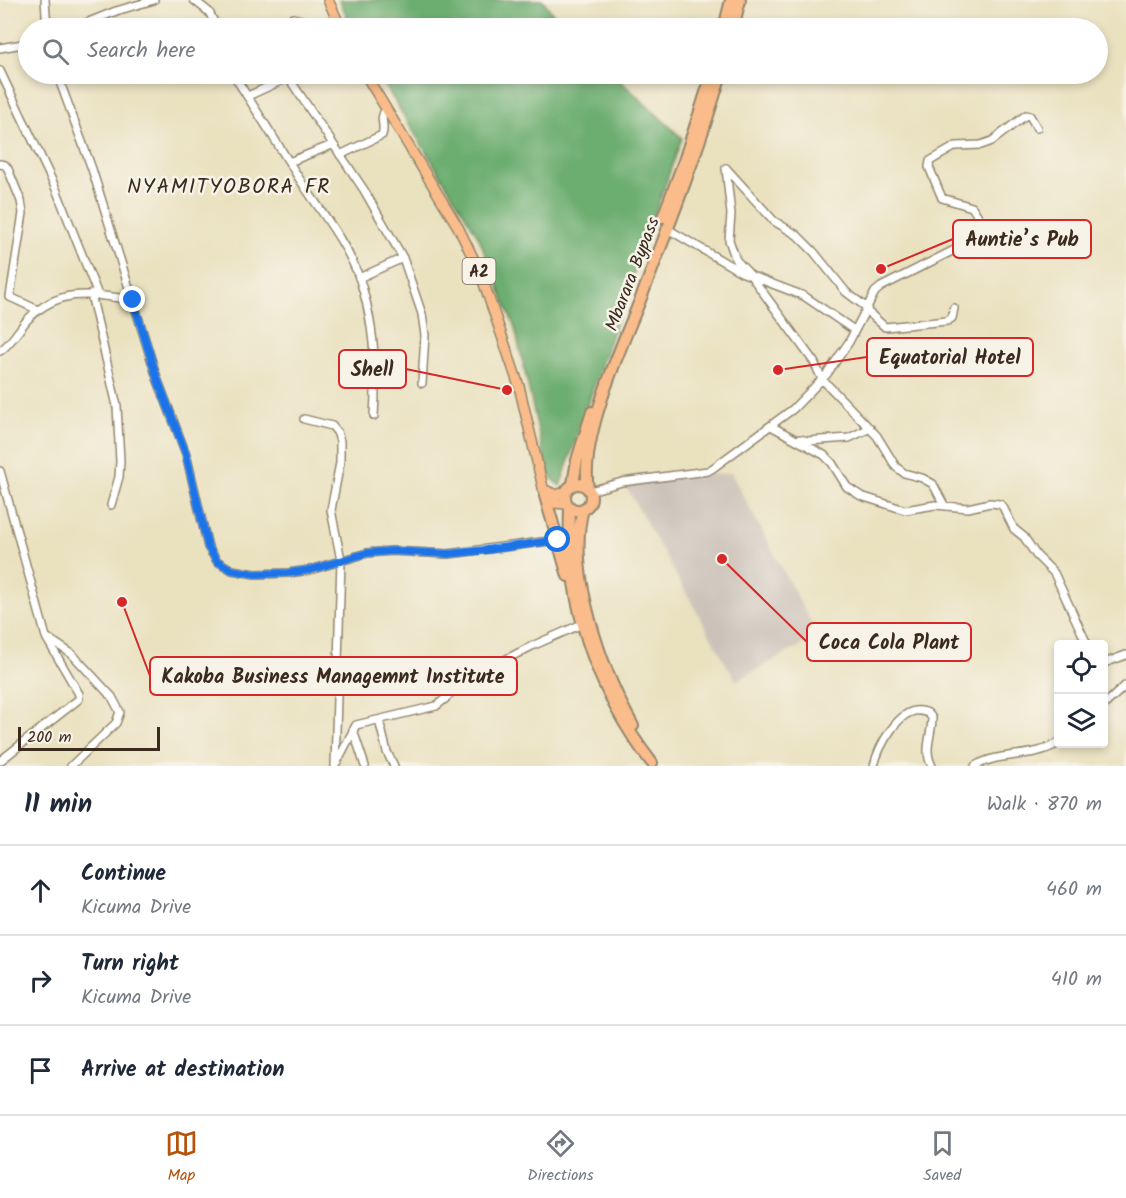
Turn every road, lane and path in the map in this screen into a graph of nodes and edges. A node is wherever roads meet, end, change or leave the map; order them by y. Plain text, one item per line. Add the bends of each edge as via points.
1 (45, 0) edge
2 (154, 0) edge
3 (194, 0) edge
4 (328, 0) edge
5 (731, 0) edge
6 (740, 0) edge
7 (46, 18) edge
8 (98, 18) edge
9 (212, 18) edge
10 (336, 18) edge
11 (726, 18) edge
12 (736, 18) edge
13 (18, 45) edge
14 (0, 48) edge
15 (0, 71) edge
16 (61, 84) edge
17 (240, 84) edge
18 (273, 84) edge
19 (293, 84) edge
20 (371, 84) edge
21 (709, 84) edge
22 (718, 84) edge
23 (248, 96) junction
24 (387, 109) junction
25 (1037, 128) dead end
26 (332, 145) junction
27 (340, 155) junction
28 (289, 162) junction
29 (0, 164) edge
30 (666, 228) junction
31 (403, 258) junction
32 (751, 276) junction
33 (359, 278) junction
34 (94, 294) junction
35 (133, 300) junction
36 (866, 307) junction
37 (954, 308) dead end
38 (38, 310) junction
39 (854, 330) junction
40 (0, 351) edge
41 (822, 379) junction
42 (422, 383) dead end
43 (374, 416) dead end
44 (304, 419) dead end
45 (771, 426) junction
46 (870, 428) junction
47 (791, 436) junction
48 (0, 471) edge
49 (569, 488) junction
50 (589, 490) junction
51 (544, 493) junction
52 (111, 505) dead end
53 (944, 505) junction
54 (568, 506) junction
55 (583, 509) junction
56 (558, 540) junction
57 (567, 556) junction
58 (341, 560) junction
59 (582, 624) junction
60 (46, 637) junction
61 (1085, 640) edge
62 (1126, 655) edge
63 (1108, 662) edge
64 (1126, 685) edge
65 (1108, 701) edge
66 (379, 720) junction
67 (353, 730) junction
68 (1054, 746) edge
69 (0, 761) edge
70 (653, 764) edge
71 (335, 765) edge
72 (71, 766) edge
73 (364, 766) edge
74 (394, 766) edge
75 (874, 766) edge
76 (932, 766) edge
77 (975, 766) edge

1 - 7 street
2 - 8 street
3 - 9 street
4 - 10 main road
5 - 11 highway
6 - 12 highway
13 - 14 street
15 - 34 street via 56,189
16 - 35 street
17 - 23 street
18 - 23 street
19 - 26 street
20 - 24 main road, A2
21 - 49 highway, Mbarara Bypass via 588,423
22 - 30 highway, Mbarara Bypass
23 - 28 street
24 - 27 street via 381,116 382,135
24 - 51 main road, A2 via 458,227 480,272 519,386
25 - 36 street via 1026,115 992,141 956,146 933,159 929,167 942,198 972,207 979,218 978,231 960,247 881,287
26 - 27 street
26 - 28 street
27 - 31 street
28 - 33 street via 339,238
29 - 38 street via 8,169 22,213 10,297
30 - 32 street
30 - 50 highway, Mbarara Bypass via 596,421 589,455
31 - 33 street
31 - 42 street via 422,314
32 - 36 street via 736,260 729,240 731,214 726,168 774,221 797,235 846,292
32 - 39 street via 804,296
32 - 41 street via 814,362
33 - 43 street via 372,335
34 - 35 street
34 - 38 street via 66,296
34 - 52 street via 102,349 116,393 120,461
35 - 58 street via 186,454 208,547 217,561 232,570 255,574 310,570
36 - 37 street via 885,327 948,321
36 - 39 street
38 - 40 street
39 - 41 street
41 - 45 street
41 - 46 street
44 - 58 street via 332,426 340,441 332,510
45 - 47 street
45 - 50 street via 708,471 644,478
46 - 47 street via 849,438 808,441
46 - 53 street via 899,471 933,484
47 - 53 street via 824,455 847,487 861,496 905,510
48 - 60 street
49 - 50 highway via 582,484
49 - 51 main road via 556,495
49 - 54 highway, A2 via 564,498
50 - 55 highway, A2 via 590,500
51 - 54 main road via 552,503
51 - 56 highway, A2
53 - 61 street via 968,508 1000,504 1014,529 1054,573
54 - 55 highway
54 - 57 highway, A2
55 - 70 highway, A2 via 580,552 595,640 622,706
56 - 57 highway, A2
56 - 58 street via 448,554 367,553
57 - 59 highway, A2
58 - 71 street
59 - 66 street via 460,683 436,706
59 - 70 highway, A2 via 612,703
60 - 69 street via 79,699
60 - 72 street via 72,654 112,697 120,712 116,723
62 - 63 street
64 - 65 street
66 - 67 street via 360,723
66 - 74 street
67 - 71 street
67 - 73 street
68 - 77 street
75 - 76 street via 884,740 904,716 916,710 925,711 932,718 927,750

